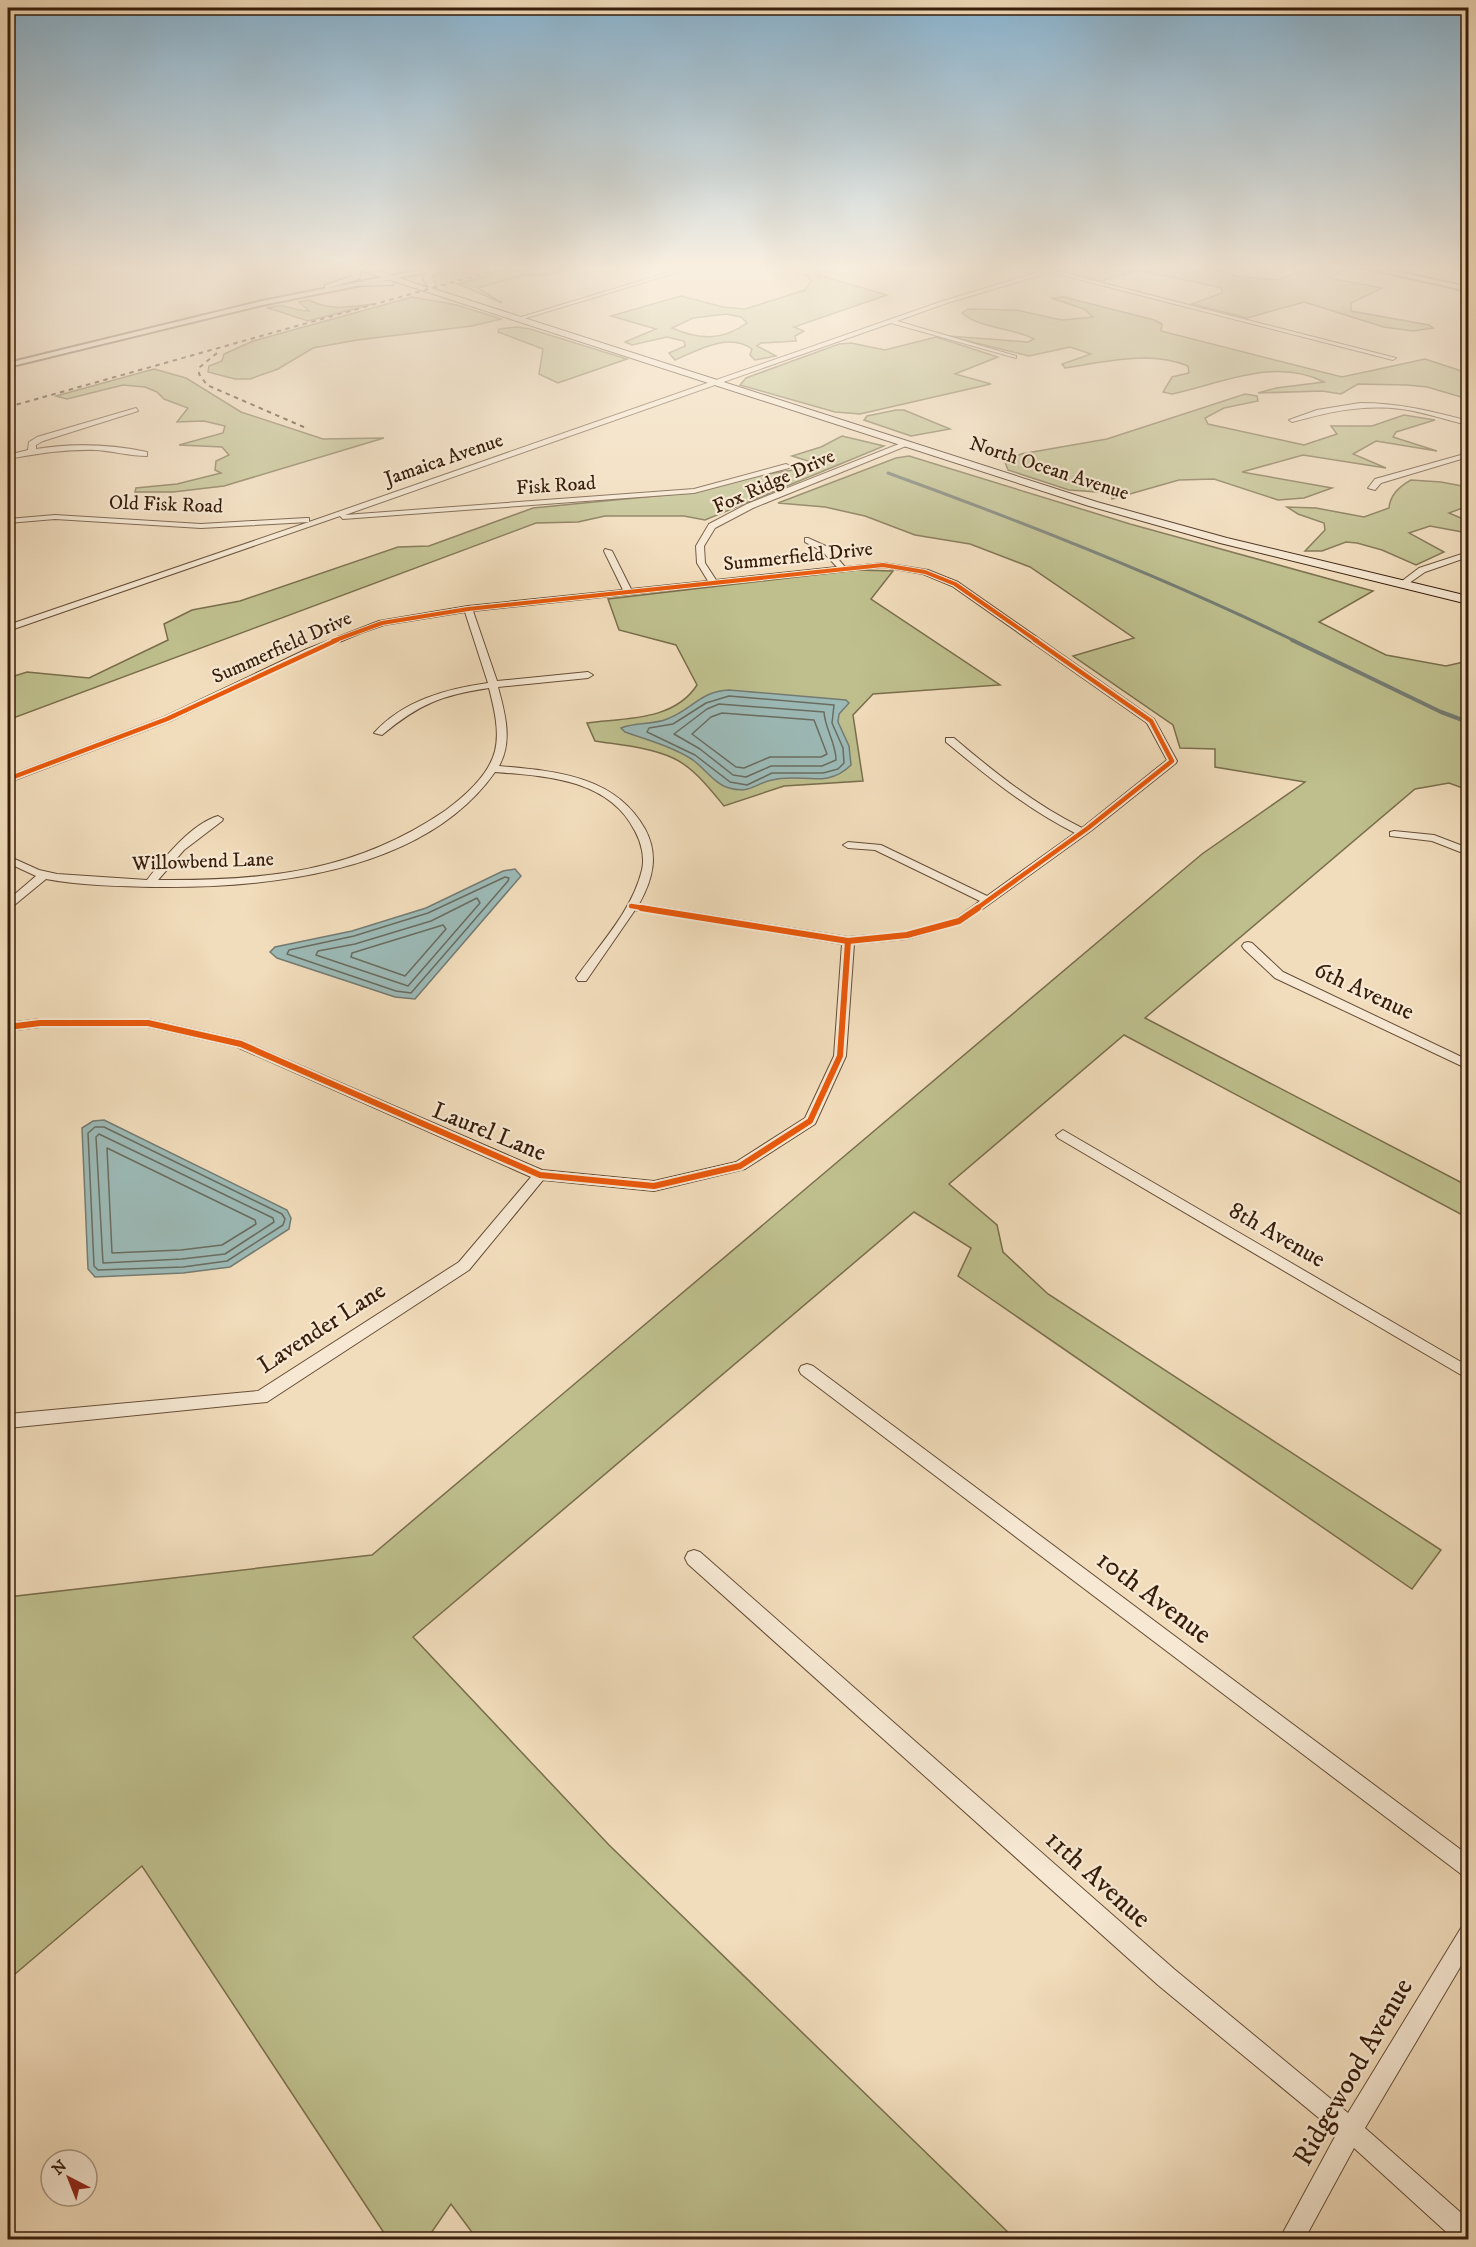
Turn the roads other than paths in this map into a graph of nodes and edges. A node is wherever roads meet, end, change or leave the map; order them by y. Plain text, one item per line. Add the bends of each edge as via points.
1 (687, 372) edge
2 (747, 372) edge
3 (718, 382) junction
4 (136, 410) dead end
5 (1292, 420) dead end
6 (1468, 423) edge
7 (907, 444) junction
8 (32, 452) junction
9 (144, 454) dead end
10 (1468, 455) edge
11 (8, 457) edge
12 (786, 466) dead end
13 (1372, 488) dead end
14 (324, 519) junction
15 (8, 521) edge
16 (808, 540) dead end
17 (608, 551) dead end
18 (1468, 554) edge
19 (842, 568) junction
20 (712, 583) junction
21 (1402, 584) junction
22 (628, 592) junction
23 (1468, 600) edge
24 (468, 609) junction
25 (8, 627) edge
26 (588, 675) dead end
27 (492, 687) junction
28 (379, 733) dead end
29 (950, 740) dead end
30 (493, 769) junction
31 (8, 779) edge
32 (218, 819) dead end
33 (1082, 832) junction
34 (1394, 834) dead end
35 (848, 845) dead end
36 (1468, 852) edge
37 (8, 859) edge
38 (44, 875) junction
39 (150, 883) junction
40 (987, 900) junction
41 (8, 905) edge
42 (632, 906) junction
43 (848, 941) junction
44 (1248, 946) dead end
45 (582, 978) dead end
46 (8, 1027) edge
47 (1468, 1065) edge
48 (1063, 1136) dead end
49 (540, 1175) junction
50 (807, 1370) dead end
51 (1468, 1373) edge
52 (8, 1421) edge
53 (694, 1558) dead end
54 (1468, 1867) edge
55 (1468, 1935) edge
56 (1351, 2130) junction
57 (1468, 2235) edge
58 (1291, 2240) edge

1 - 3 main road, North Ocean Avenue
2 - 3 street, Jamaica Avenue
3 - 7 main road, North Ocean Avenue
3 - 14 street, Jamaica Avenue
4 - 8 street via 40,439 32,444
5 - 6 street via 1340,406 1368,404 1405,407
7 - 20 street, Fox Ridge Drive via 750,506 712,526 700,546 701,563
7 - 21 main road, North Ocean Avenue via 1179,529
8 - 9 street via 126,449
8 - 11 street
10 - 13 street via 1378,481
12 - 14 street, Fisk Road via 694,491
14 - 15 street, Old Fisk Road via 201,526 55,517
14 - 25 street, Jamaica Avenue
16 - 19 street via 825,549
17 - 22 street
18 - 21 street via 1422,570
19 - 20 street, Summerfield Drive
19 - 33 street, Summerfield Drive via 883,565 926,572 955,584 1151,721 1172,761
20 - 22 street, Summerfield Drive
21 - 23 main road, North Ocean Avenue
22 - 24 street, Summerfield Drive
24 - 27 street, Willowbend Lane
24 - 31 street, Summerfield Drive via 416,616 358,631 167,718
26 - 27 street
27 - 28 street via 438,696 417,704
27 - 30 street, Willowbend Lane via 502,718 503,738
29 - 33 street via 1026,801
30 - 39 street, Willowbend Lane via 467,798 425,829 351,860 259,882
30 - 42 street via 558,776 601,791 626,807 638,823 649,862
32 - 39 street via 176,850
33 - 40 street, Summerfield Drive
34 - 36 street via 1434,838
35 - 40 street via 877,847
37 - 38 street, Willowbend Lane
38 - 39 street, Willowbend Lane
38 - 41 street
40 - 43 street, Summerfield Drive via 959,921 907,935
42 - 43 street, Summerfield Drive
42 - 45 street
43 - 49 street, Laurel Lane via 840,1056 810,1121 740,1166 654,1186
44 - 47 street, 6th Avenue via 1279,975
46 - 49 street, Laurel Lane via 40,1023 148,1023 241,1044
48 - 51 street, 8th Avenue
49 - 52 street, Lavender Lane via 464,1266 261,1396
50 - 54 street, 10th Avenue
53 - 56 street, 11th Avenue via 1166,1977
55 - 56 street, Ridgewood Avenue
56 - 57 street, 11th Avenue
56 - 58 street, Ridgewood Avenue

